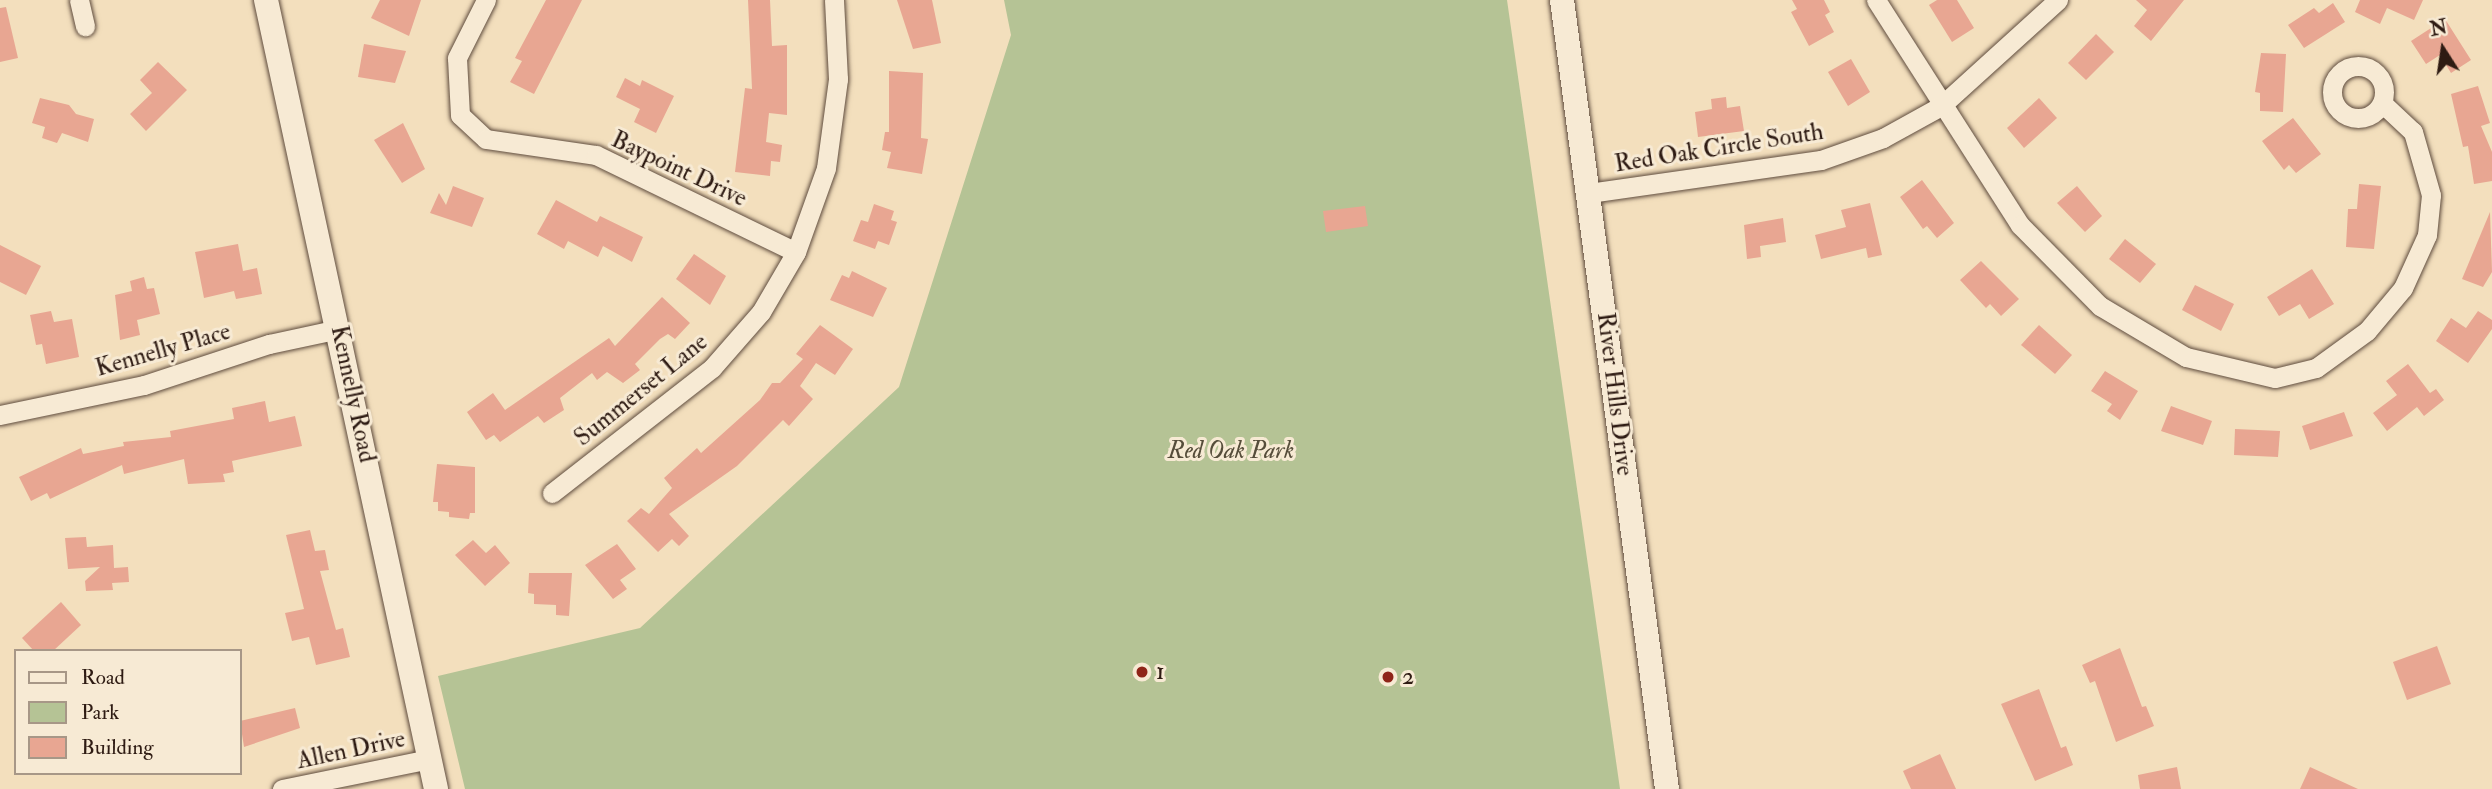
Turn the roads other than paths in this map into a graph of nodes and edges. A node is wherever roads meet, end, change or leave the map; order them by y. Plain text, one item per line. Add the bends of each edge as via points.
1 (79, 0) edge
2 (266, 0) edge
3 (486, 0) edge
4 (834, 0) edge
5 (1562, 0) edge
6 (1876, 0) edge
7 (2058, 0) edge
8 (85, 26) dead end
9 (2382, 103) dead end
10 (1941, 106) junction
11 (1589, 193) junction
12 (796, 252) junction
13 (339, 329) junction
14 (0, 415) edge
15 (552, 493) dead end
16 (430, 759) junction
17 (282, 789) edge
18 (436, 789) edge
19 (1667, 789) edge

1 - 8 street
2 - 13 street, Kennelly Road
3 - 12 street, Baypoint Drive via 457,58 460,115 486,139 596,156
4 - 12 street, Summerset Lane via 838,79 826,168
5 - 11 street, River Hills Drive
6 - 10 street
7 - 10 street, Red Oak Circle South
9 - 10 street via 2413,132 2431,195 2427,236 2403,288 2367,331 2316,368 2275,378 2186,357 2100,306 2020,225
10 - 11 street, Red Oak Circle South via 1883,138 1821,160
11 - 19 street, River Hills Drive
12 - 15 street, Summerset Lane via 761,312 712,368
13 - 14 street, Kennelly Place via 269,344 144,386
13 - 16 street, Kennelly Road
16 - 17 street, Allen Drive
16 - 18 street, Kennelly Road

